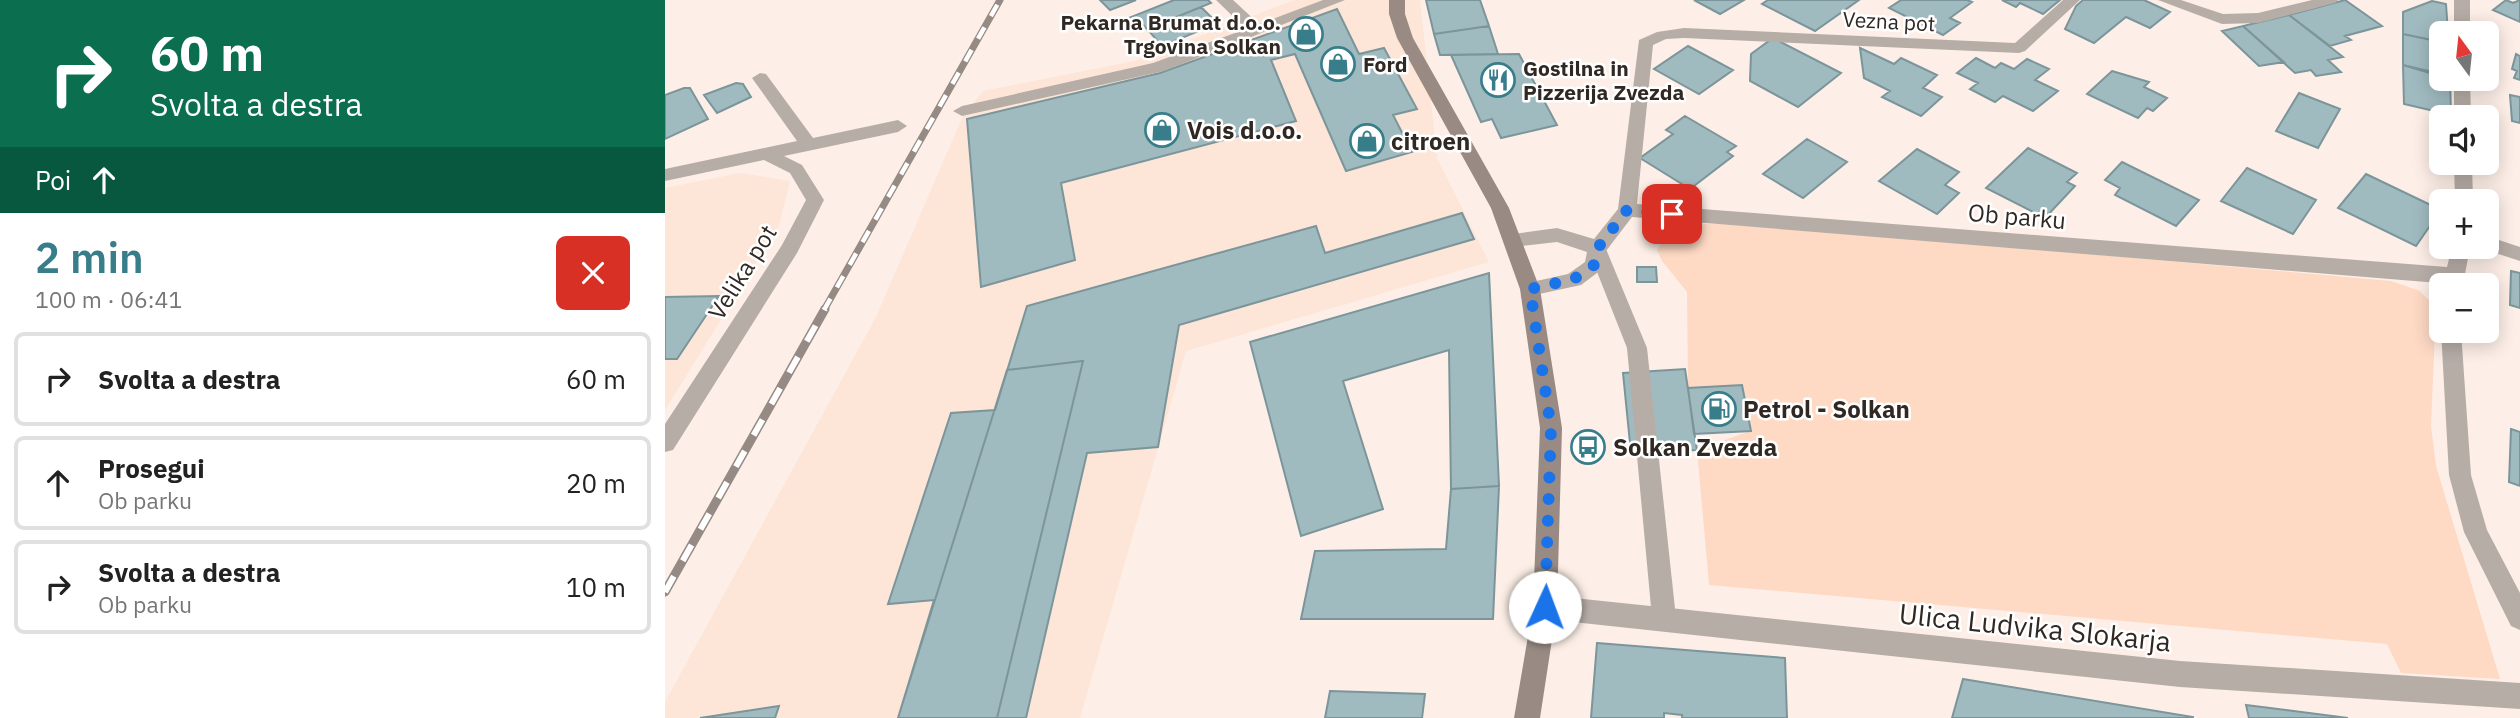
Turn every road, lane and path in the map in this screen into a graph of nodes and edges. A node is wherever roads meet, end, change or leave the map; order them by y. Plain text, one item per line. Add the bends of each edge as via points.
1 (1224, 0) edge
2 (1337, 0) edge
3 (1397, 0) edge
4 (2071, 0) edge
5 (2167, 0) edge
6 (2330, 0) edge
7 (2462, 0) edge
8 (2462, 21) edge
9 (1256, 30) junction
10 (760, 78) dead end
11 (962, 111) dead end
12 (898, 126) dead end
13 (810, 146) junction
14 (768, 155) junction
15 (665, 175) edge
16 (1627, 210) junction
17 (1514, 240) junction
18 (2499, 247) edge
19 (1597, 249) junction
20 (2520, 254) edge
21 (2429, 278) edge
22 (1530, 289) junction
23 (2452, 343) edge
24 (668, 433) edge
25 (1545, 607) junction
26 (1664, 618) junction
27 (2520, 618) edge
28 (2520, 696) edge
29 (1527, 718) edge

1 - 9 street
2 - 9 street
3 - 17 main road via 1397,14 1423,75 1475,159
4 - 16 street, Vezna pot via 2019,48 1684,33 1645,43
5 - 6 street via 2222,19 2258,18
7 - 8 street
9 - 11 street via 1158,67
10 - 13 street
12 - 13 street
13 - 14 street
14 - 15 street
14 - 24 street, Velika pot via 796,169 815,200 790,248
16 - 19 street
16 - 21 street, Ob parku
17 - 19 street via 1542,234 1571,236
17 - 22 main road
18 - 20 street
19 - 22 street via 1594,265 1574,279
19 - 26 lane via 1637,348
22 - 25 main road via 1551,428
23 - 27 street via 2460,475 2476,532
25 - 26 street, Ulica Ludvika Slokarja
25 - 29 main road
26 - 28 street, Ulica Ludvika Slokarja via 2180,674

